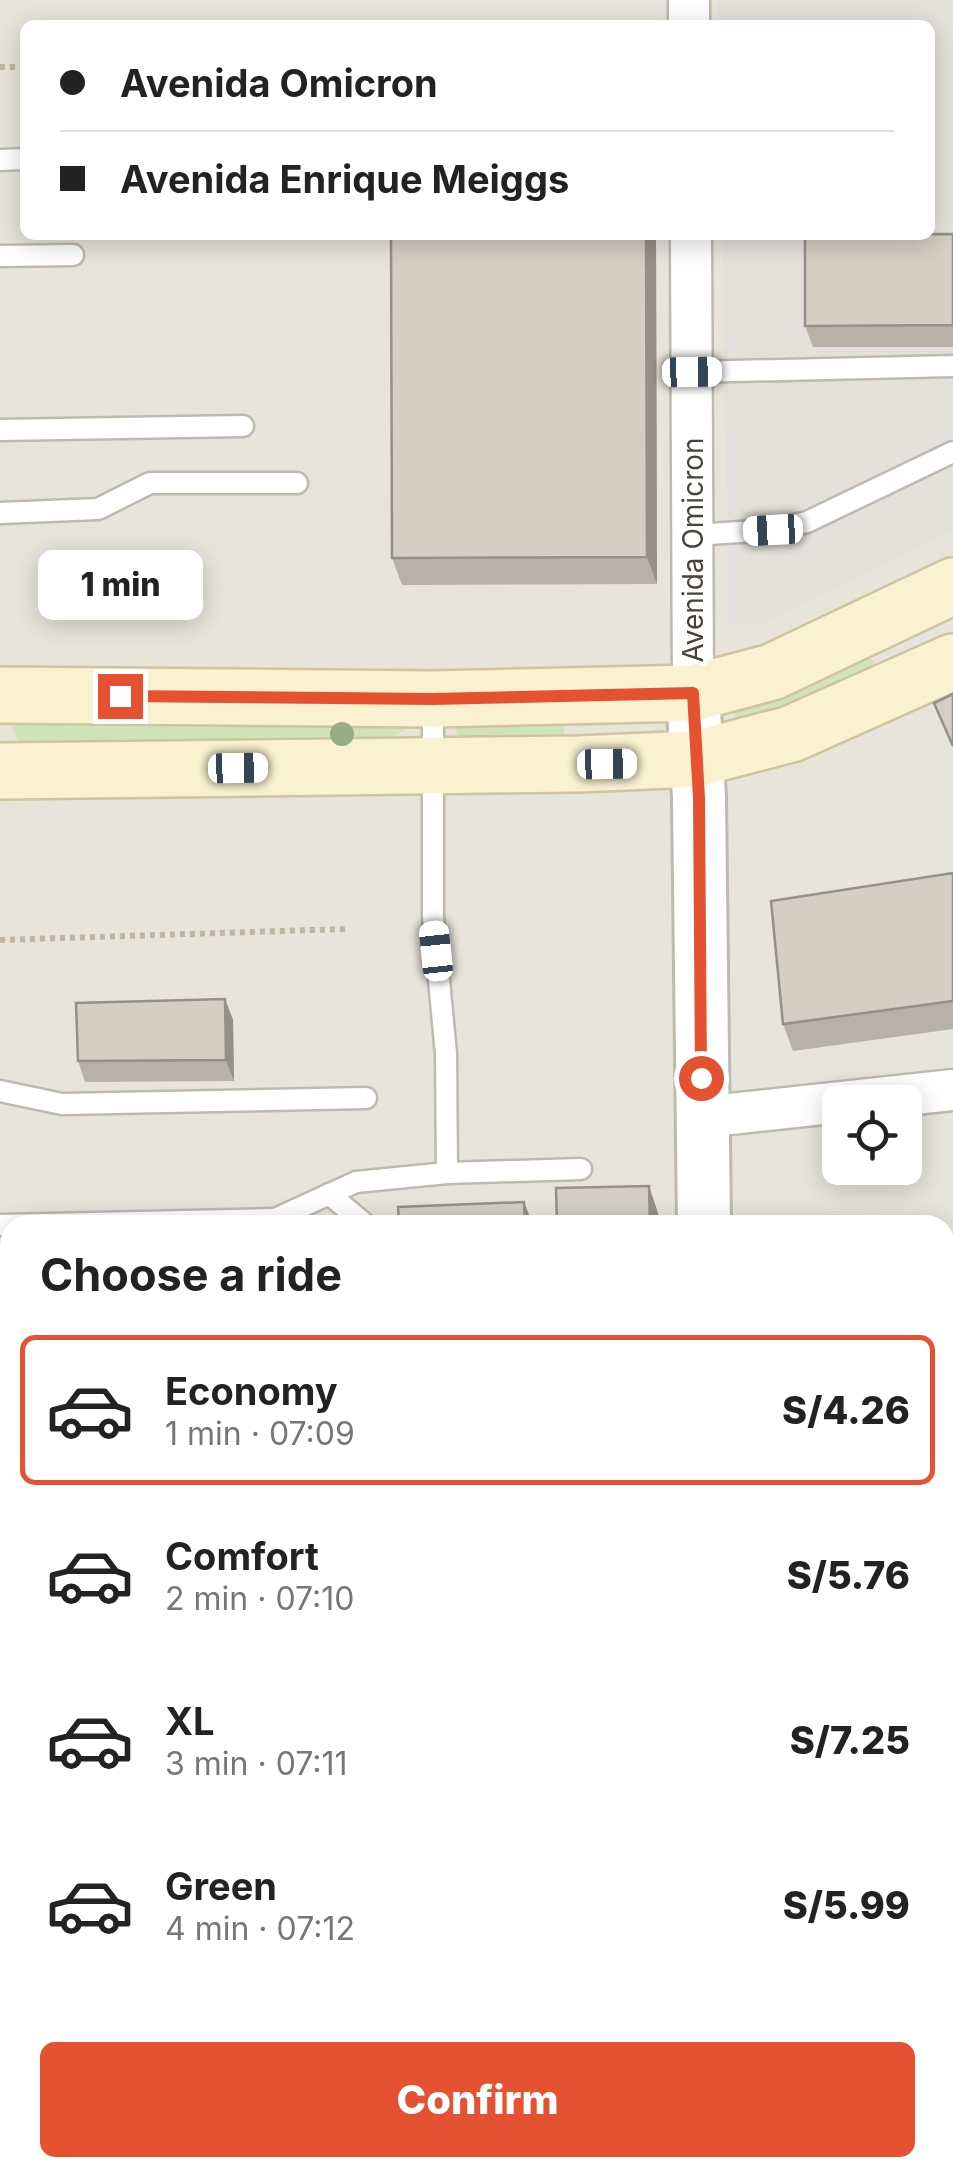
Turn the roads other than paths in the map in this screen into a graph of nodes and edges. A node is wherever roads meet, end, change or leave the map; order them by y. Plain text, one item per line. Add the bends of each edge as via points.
1 (691, 240) edge
2 (73, 255) dead end
3 (0, 256) edge
4 (953, 366) edge
5 (692, 372) junction
6 (243, 426) dead end
7 (0, 430) edge
8 (953, 452) edge
9 (296, 484) dead end
10 (0, 512) edge
11 (693, 535) junction
12 (953, 586) edge
13 (880, 622) junction
14 (931, 672) edge
15 (693, 693) junction
16 (1, 695) edge
17 (577, 697) junction
18 (433, 699) junction
19 (696, 758) junction
20 (578, 764) junction
21 (434, 766) junction
22 (1, 771) edge
23 (953, 1090) edge
24 (0, 1091) edge
25 (366, 1098) dead end
26 (702, 1117) junction
27 (581, 1170) dead end
28 (446, 1173) junction
29 (330, 1194) junction
30 (288, 1215) edge
31 (354, 1215) edge
32 (704, 1215) edge

1 - 5 street, Avenida Omicron
2 - 3 lane
4 - 5 lane
5 - 11 street, Avenida Omicron
6 - 7 lane
8 - 11 lane via 807,522
9 - 10 lane via 150,483 98,509
11 - 15 street, Avenida Omicron
12 - 13 main road
13 - 14 main road
13 - 15 main road via 772,672
14 - 19 main road via 791,734
15 - 17 main road
15 - 19 street, Avenida Omicron
16 - 18 main road
16 - 22 main road
17 - 18 main road
17 - 20 main road
18 - 21 lane
19 - 20 main road
19 - 26 street, Avenida Omicron
20 - 21 main road
21 - 22 main road
21 - 28 lane via 432,917 446,1054
23 - 26 street
24 - 25 lane via 62,1104
26 - 32 street, Avenida Omicron
27 - 28 lane
28 - 29 lane via 356,1182
29 - 30 lane
29 - 31 lane

